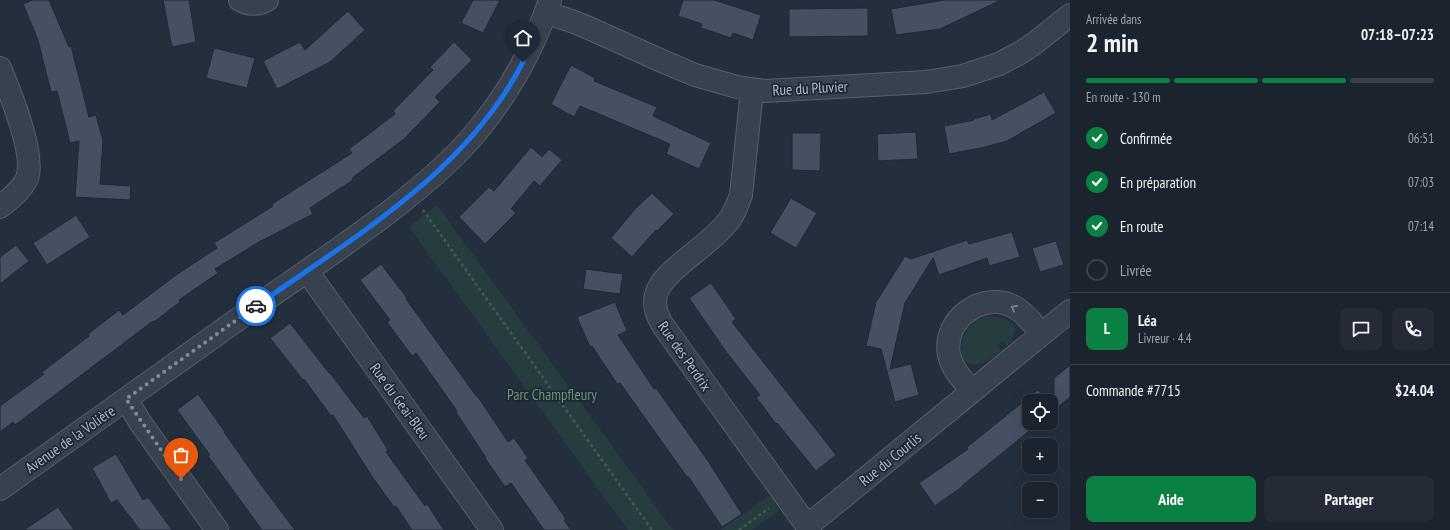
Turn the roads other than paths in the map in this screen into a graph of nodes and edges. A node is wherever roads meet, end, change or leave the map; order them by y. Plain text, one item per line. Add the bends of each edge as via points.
1 (240, 0) edge
2 (267, 0) edge
3 (548, 6) edge
4 (1070, 15) edge
5 (0, 68) edge
6 (752, 90) junction
7 (0, 207) edge
8 (307, 271) junction
9 (1070, 311) edge
10 (1042, 334) junction
11 (972, 391) junction
12 (126, 399) junction
13 (0, 489) edge
14 (808, 528) edge
15 (217, 530) edge
16 (492, 530) edge

1 - 2 street via 256,4
3 - 6 street, Rue du Pluvier via 582,25 695,75
3 - 8 street, Avenue de la Volière via 514,79 467,144 413,193
4 - 6 street, Rue du Pluvier via 1020,53 999,64 963,76 926,82
5 - 7 street via 18,118 28,155 29,172 19,190
6 - 14 street, Rue des Perdrix via 741,195 735,211 726,225 663,280 656,296 655,307 662,324
8 - 12 street, Avenue de la Volière
8 - 16 street, Rue du Geai-Bleu
9 - 10 street, Rue du Courlis
10 - 11 street, Rue du Courlis
10 -> 11 street via 1022,312 1004,303 983,303 965,312 953,328 949,341 949,355 954,368
11 - 14 street, Rue du Courlis
12 - 13 street, Avenue de la Volière
12 - 15 street

